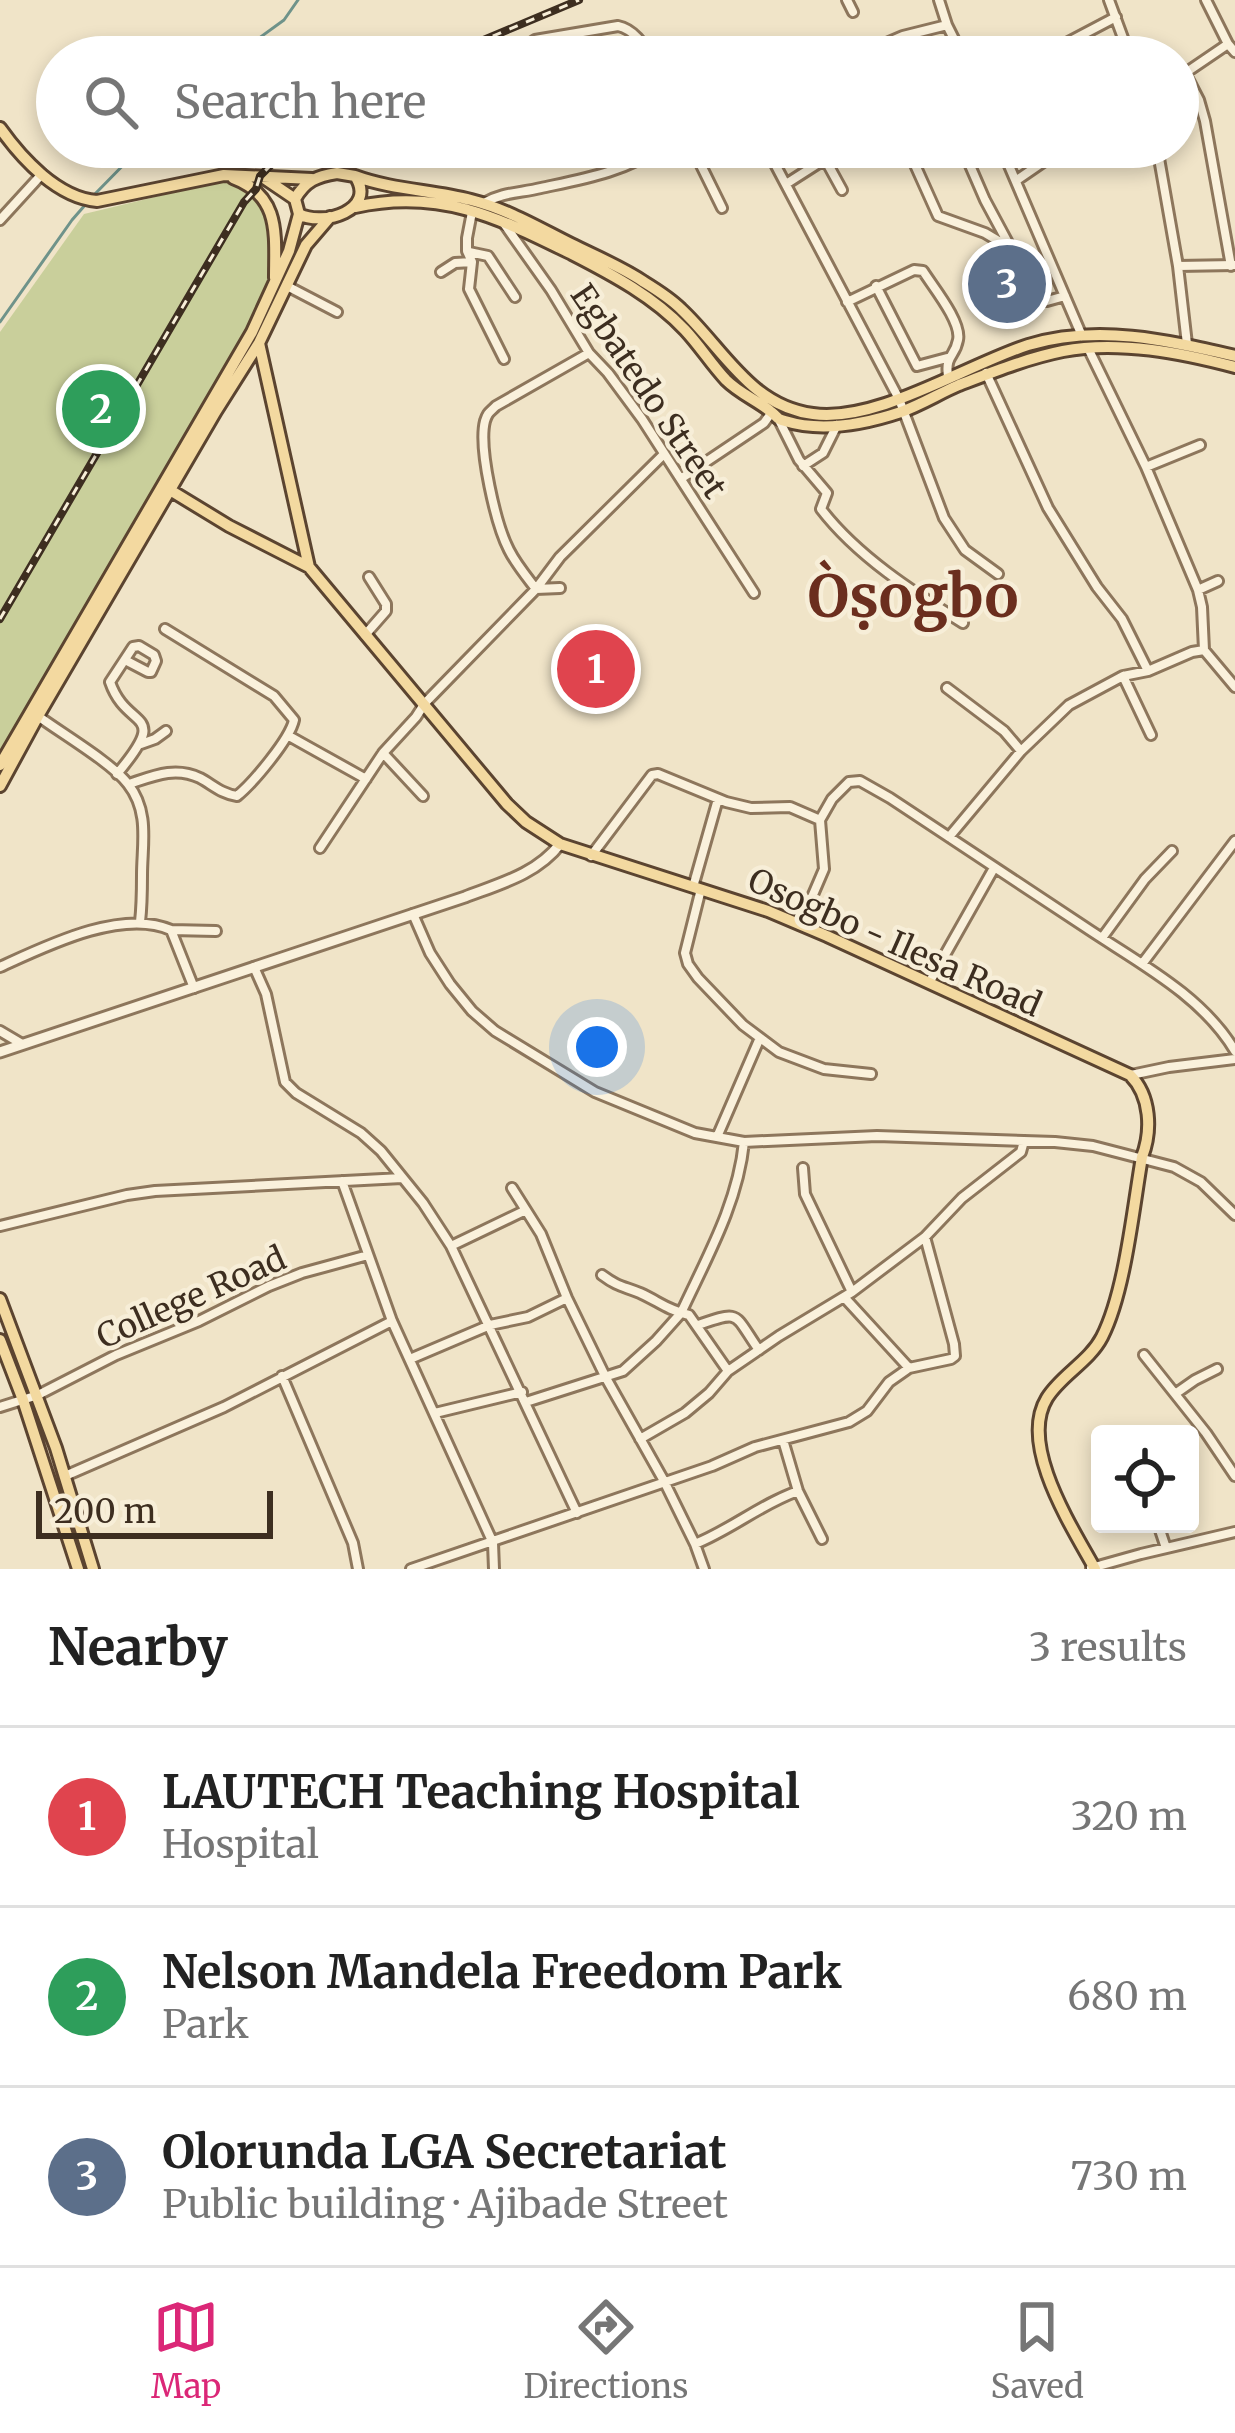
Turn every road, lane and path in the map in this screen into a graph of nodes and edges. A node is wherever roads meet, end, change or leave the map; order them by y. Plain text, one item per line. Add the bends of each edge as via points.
1 (847, 0) edge
2 (939, 0) edge
3 (1109, 0) edge
4 (1206, 0) edge
5 (854, 12) dead end
6 (1116, 17) junction
7 (947, 25) junction
8 (559, 36) edge
9 (634, 36) edge
10 (903, 36) edge
11 (952, 36) edge
12 (1080, 36) edge
13 (1123, 36) edge
14 (1231, 48) edge
15 (1199, 65) edge
16 (1199, 100) edge
17 (0, 128) edge
18 (36, 167) edge
19 (37, 168) edge
20 (623, 168) edge
21 (702, 168) edge
22 (777, 168) edge
23 (811, 168) edge
24 (830, 168) edge
25 (916, 168) edge
26 (971, 168) edge
27 (1011, 168) edge
28 (1034, 168) edge
29 (1161, 168) edge
30 (42, 174) junction
31 (224, 175) junction
32 (261, 176) junction
33 (356, 176) junction
34 (312, 179) junction
35 (1016, 180) junction
36 (786, 184) junction
37 (842, 190) dead end
38 (295, 199) junction
39 (355, 207) junction
40 (478, 207) junction
41 (722, 208) dead end
42 (299, 214) junction
43 (329, 217) junction
44 (501, 219) junction
45 (0, 220) edge
46 (1013, 249) junction
47 (467, 251) junction
48 (472, 262) junction
49 (1233, 265) edge
50 (1178, 266) junction
51 (442, 272) dead end
52 (280, 285) junction
53 (876, 286) junction
54 (1065, 296) junction
55 (515, 297) dead end
56 (847, 302) junction
57 (337, 312) dead end
58 (259, 343) junction
59 (1187, 344) junction
60 (1088, 347) junction
61 (589, 353) junction
62 (1235, 356) edge
63 (947, 358) junction
64 (504, 359) dead end
65 (1235, 367) edge
66 (982, 369) junction
67 (948, 376) junction
68 (901, 405) junction
69 (776, 416) junction
70 (837, 425) junction
71 (1200, 445) dead end
72 (663, 455) junction
73 (803, 466) junction
74 (1146, 467) junction
75 (681, 478) junction
76 (166, 487) junction
77 (309, 567) junction
78 (998, 574) dead end
79 (368, 577) dead end
80 (1218, 581) dead end
81 (560, 588) dead end
82 (536, 589) junction
83 (1198, 590) junction
84 (754, 593) dead end
85 (963, 623) dead end
86 (165, 629) dead end
87 (364, 636) junction
88 (1204, 650) junction
89 (125, 660) dead end
90 (1148, 671) junction
91 (1124, 676) junction
92 (1235, 687) edge
93 (947, 688) dead end
94 (425, 703) junction
95 (38, 716) junction
96 (166, 730) dead end
97 (1151, 735) dead end
98 (289, 736) junction
99 (140, 744) junction
100 (1021, 751) junction
101 (383, 753) junction
102 (0, 765) edge
103 (117, 774) junction
104 (367, 779) junction
105 (129, 784) junction
106 (0, 786) edge
107 (423, 796) dead end
108 (718, 799) junction
109 (820, 820) junction
110 (949, 837) junction
111 (1235, 841) edge
112 (560, 844) junction
113 (320, 848) dead end
114 (1172, 850) dead end
115 (592, 856) junction
116 (994, 868) junction
117 (697, 888) junction
118 (413, 914) junction
119 (140, 922) junction
120 (800, 925) junction
121 (170, 930) junction
122 (216, 931) dead end
123 (1102, 938) junction
124 (1142, 964) junction
125 (254, 967) junction
126 (0, 968) edge
127 (929, 983) junction
128 (194, 988) junction
129 (0, 1031) edge
130 (759, 1040) junction
131 (22, 1044) junction
132 (0, 1052) edge
133 (1235, 1055) edge
134 (871, 1074) dead end
135 (1130, 1076) junction
136 (716, 1138) junction
137 (1024, 1141) junction
138 (743, 1142) junction
139 (1142, 1157) junction
140 (803, 1168) dead end
141 (404, 1178) junction
142 (342, 1181) junction
143 (512, 1188) dead end
144 (526, 1210) junction
145 (1235, 1215) edge
146 (0, 1226) edge
147 (925, 1237) junction
148 (451, 1246) junction
149 (368, 1255) junction
150 (602, 1275) dead end
151 (848, 1294) junction
152 (567, 1298) junction
153 (0, 1299) edge
154 (680, 1312) junction
155 (392, 1321) junction
156 (490, 1325) junction
157 (698, 1325) junction
158 (0, 1340) edge
159 (759, 1350) junction
160 (1144, 1355) dead end
161 (410, 1359) junction
162 (909, 1367) junction
163 (1217, 1369) dead end
164 (728, 1371) junction
165 (282, 1376) junction
166 (606, 1378) junction
167 (1175, 1394) junction
168 (38, 1395) junction
169 (524, 1397) junction
170 (23, 1400) junction
171 (0, 1407) edge
172 (435, 1413) junction
173 (640, 1439) junction
174 (783, 1440) junction
175 (64, 1476) junction
176 (1235, 1476) edge
177 (664, 1481) junction
178 (798, 1491) junction
179 (577, 1513) junction
180 (1235, 1532) edge
181 (1161, 1533) edge
182 (822, 1539) dead end
183 (493, 1543) junction
184 (695, 1544) junction
185 (1166, 1548) junction
186 (1093, 1568) edge
187 (78, 1569) edge
188 (93, 1569) edge
189 (358, 1569) edge
190 (411, 1569) edge
191 (494, 1569) edge
192 (704, 1569) edge

1 - 5 street
2 - 7 street
3 - 6 street
4 - 14 street
6 - 12 street
6 - 13 street
7 - 10 street
7 - 11 street
8 - 9 street via 618,26
14 - 15 street
16 - 49 street
17 - 18 main road
19 - 30 main road
20 - 40 street via 496,195
21 - 41 street
22 - 36 street
23 - 36 street
24 - 37 street
25 - 46 street via 938,216
26 - 46 street
27 - 35 street
28 - 35 street
29 - 50 street
30 - 31 main road via 89,201
30 - 45 street
31 - 32 main road
31 - 52 main road via 264,199
32 - 34 main road
32 - 38 main road
33 - 34 main road
33 - 39 main road via 362,191
33 - 40 main road
34 - 38 main road
35 - 54 street
36 - 56 street
38 - 42 main road
39 - 40 main road
39 - 43 main road
40 - 44 main road
40 - 47 street
40 - 68 main road via 502,209 639,278 681,309 748,385 779,404 833,415
42 - 43 main road
42 - 52 main road
43 - 52 main road
44 - 61 street, Egbatedo Street
44 - 69 main road via 635,289 685,330 734,387
46 - 54 street via 1038,298
47 - 48 street
47 - 55 street via 488,256
48 - 51 street
48 - 64 street via 469,289
49 - 50 street
50 - 59 street
52 - 57 street
52 - 58 main road
52 - 76 main road
53 - 56 street
53 - 63 street via 917,366
53 - 63 street via 923,272 955,322 958,340
54 - 60 street
56 - 68 street
58 - 76 main road
58 - 77 main road, Osogbo - Ilesa Road
59 - 60 main road via 1128,335
59 - 62 main road
60 - 65 main road
60 - 66 main road
60 - 74 street
61 - 72 street, Egbatedo Street
61 - 82 street via 486,419 500,528
63 - 67 street
66 - 67 main road
66 - 68 main road
66 - 90 street via 1048,508
67 - 68 main road
68 - 70 main road
68 - 78 street via 944,518 965,550
69 - 70 main road
69 - 73 street
69 - 75 street
70 - 73 street via 823,453
71 - 74 street
72 - 75 street, Egbatedo Street
72 - 82 street
73 - 85 street via 827,493 821,509 841,533
74 - 83 street
75 - 84 street, Egbatedo Street
76 - 77 main road
76 - 95 main road
76 - 102 main road
77 - 87 main road, Osogbo - Ilesa Road
79 - 87 street via 386,610
80 - 83 street
81 - 82 street
82 - 94 street
83 - 88 street
86 - 98 street via 274,696 294,720
87 - 94 main road, Osogbo - Ilesa Road
88 - 90 street
88 - 92 street
89 - 99 street via 110,687 143,724
90 - 91 street
91 - 97 street
91 - 100 street via 1069,705
93 - 100 street
94 - 101 street
94 - 112 main road, Osogbo - Ilesa Road via 507,804
95 - 103 street
95 - 106 main road
96 - 99 street
98 - 104 street
98 - 105 street via 237,796 181,772
99 - 103 street
100 - 110 street
101 - 104 street
101 - 107 street
103 - 105 street
104 - 113 street
105 - 119 street via 145,830
108 - 109 street via 790,807
108 - 115 street via 652,775
108 - 117 street
109 - 110 street via 849,782 860,781
109 - 120 street via 824,869
110 - 116 street
111 - 124 street
112 - 115 main road, Osogbo - Ilesa Road
112 - 118 street via 534,869
114 - 123 street
115 - 117 main road, Osogbo - Ilesa Road
116 - 123 street
116 - 127 street
117 - 120 main road, Osogbo - Ilesa Road
117 - 130 street via 688,964
118 - 125 street
118 - 136 street via 450,984 495,1031 596,1092
119 - 121 street
119 - 126 street via 117,922
120 - 127 main road, Osogbo - Ilesa Road
121 - 122 street
121 - 128 street
123 - 124 street
124 - 133 street via 1204,1012
125 - 128 street
125 - 141 street via 284,1077 296,1094 362,1133
127 - 135 main road, Osogbo - Ilesa Road
128 - 131 street
129 - 131 street
130 - 134 street via 824,1069
130 - 136 street
131 - 132 street
133 - 135 street
135 - 139 main road via 1145,1102
136 - 138 street
137 - 138 street
137 - 139 street
137 - 147 street
138 - 154 street via 728,1208
139 - 145 street via 1201,1182
139 - 186 main road via 1105,1330 1039,1415 1050,1481
140 - 151 street via 805,1194
141 - 142 street
141 - 148 street
142 - 146 street via 127,1195
142 - 149 street
143 - 144 street
144 - 148 street
144 - 152 street
147 - 151 street
147 - 162 street via 955,1357
148 - 156 street
149 - 155 street
149 - 168 street, College Road via 269,1286
150 - 154 street
151 - 159 street
151 - 162 street
152 - 156 street
152 - 166 street
153 - 168 main road
154 - 157 street
154 - 166 street via 638,1359
155 - 161 street
155 - 165 street
156 - 161 street
156 - 169 street
157 - 159 street via 729,1314
157 - 164 street
158 - 170 main road
159 - 164 street
160 - 167 street
161 - 172 street
162 - 174 street via 867,1412
163 - 167 street
164 - 173 street via 685,1414
165 - 175 street
165 - 189 street
166 - 169 street
166 - 173 street
167 - 176 street
168 - 170 street, College Road
168 - 175 main road
169 - 172 street
169 - 179 street
170 - 171 street, College Road
170 - 187 main road
172 - 183 street
173 - 177 street
174 - 177 street
174 - 178 street
175 - 188 main road
177 - 179 street
177 - 184 street
178 - 182 street
178 - 184 street
179 - 183 street
180 - 185 street
181 - 185 street
183 - 190 street
183 - 191 street
184 - 192 street
185 - 186 street

